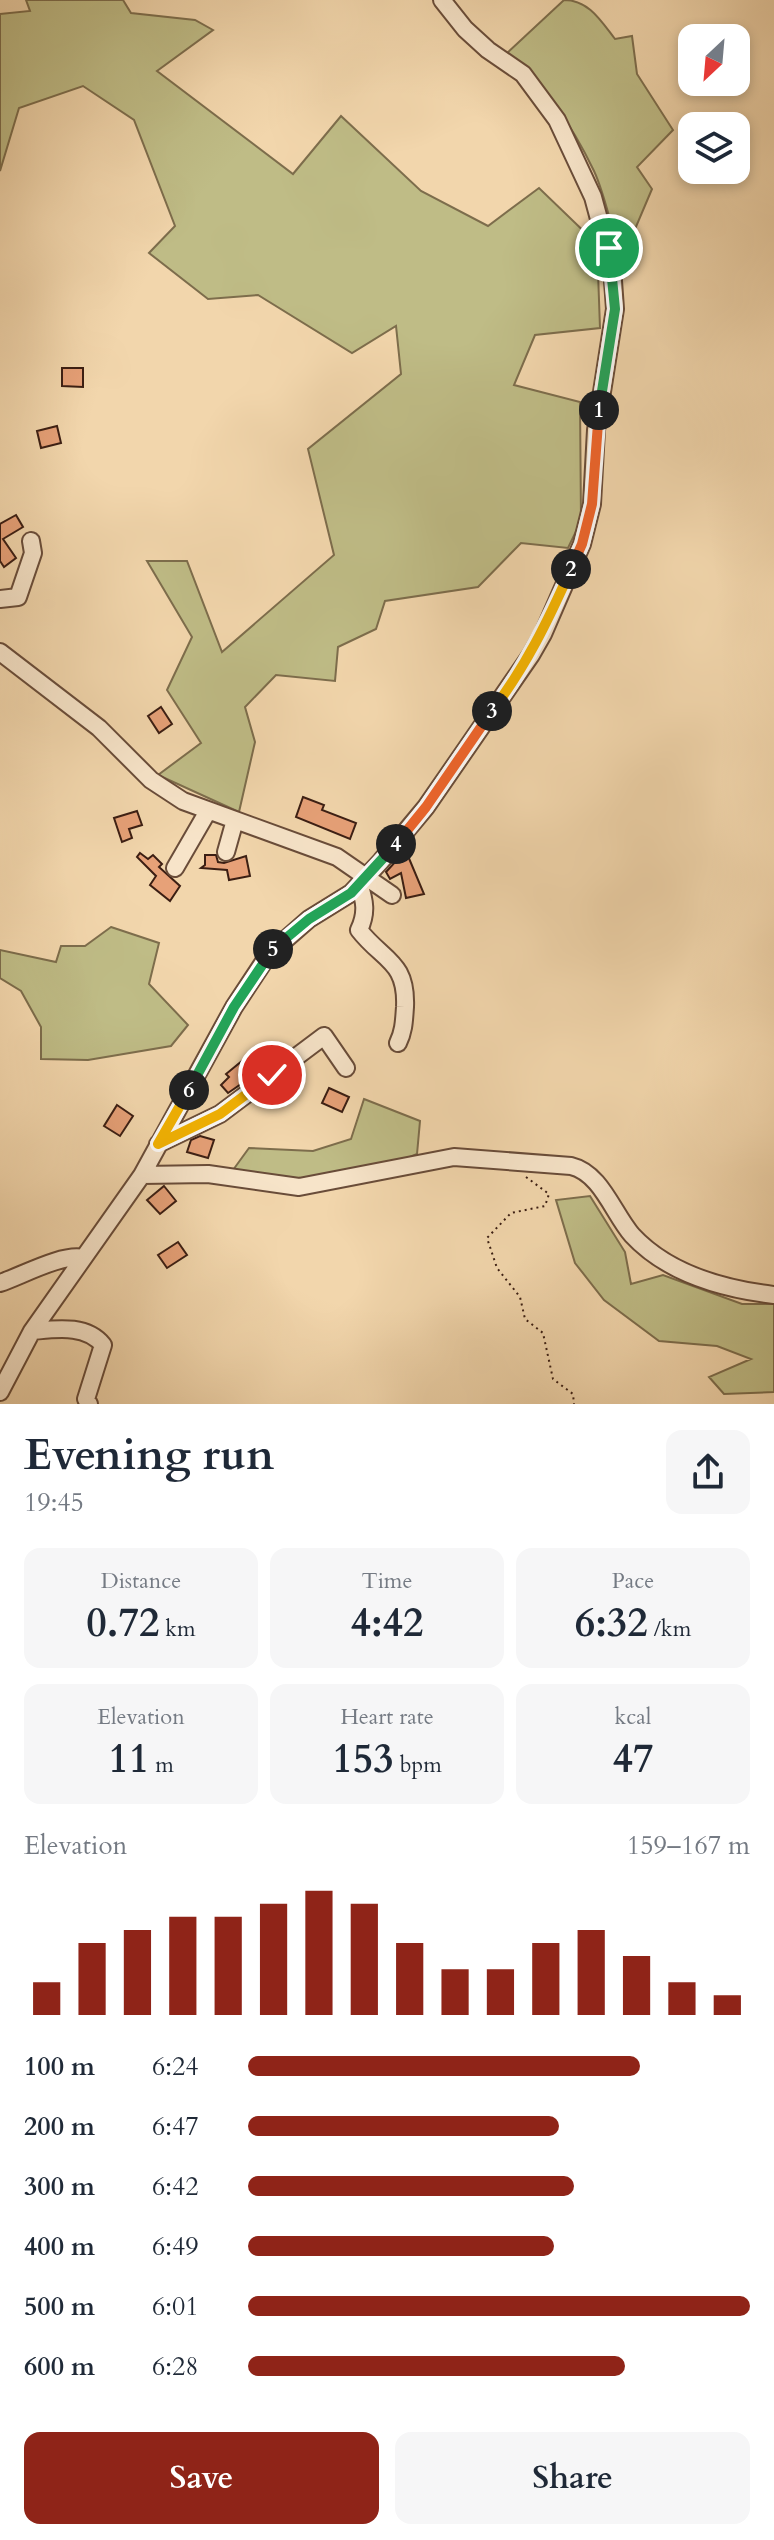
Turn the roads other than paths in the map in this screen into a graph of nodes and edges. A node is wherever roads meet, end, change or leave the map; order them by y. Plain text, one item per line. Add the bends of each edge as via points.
1 (442, 0) edge
2 (31, 541) dead end
3 (0, 599) edge
4 (0, 652) edge
5 (208, 811) junction
6 (235, 820) junction
7 (226, 852) dead end
8 (175, 868) dead end
9 (362, 881) junction
10 (392, 895) dead end
11 (398, 1043) dead end
12 (346, 1068) dead end
13 (158, 1144) junction
14 (142, 1175) junction
15 (83, 1258) junction
16 (0, 1283) edge
17 (774, 1295) edge
18 (32, 1331) junction
19 (0, 1392) edge
20 (89, 1404) edge

1 - 9 street via 465,29 523,74 557,120 593,197 609,248 615,309 596,430 592,504 576,559 543,634 426,807
2 - 3 street via 33,553 18,597
4 - 5 street via 99,728 161,788
5 - 6 street
5 - 8 street
6 - 7 street
6 - 9 street via 337,857
9 - 10 street
9 - 11 street via 365,918 359,930 397,967 406,987
9 - 13 street via 269,954
12 - 13 street via 324,1036 220,1114
13 - 14 street
14 - 15 street
14 - 17 street via 208,1174 292,1188 436,1158 571,1166 591,1176 631,1233 660,1257 710,1283
15 - 16 street
15 - 18 street
18 - 19 street
18 - 20 street via 77,1330 103,1345 86,1399

